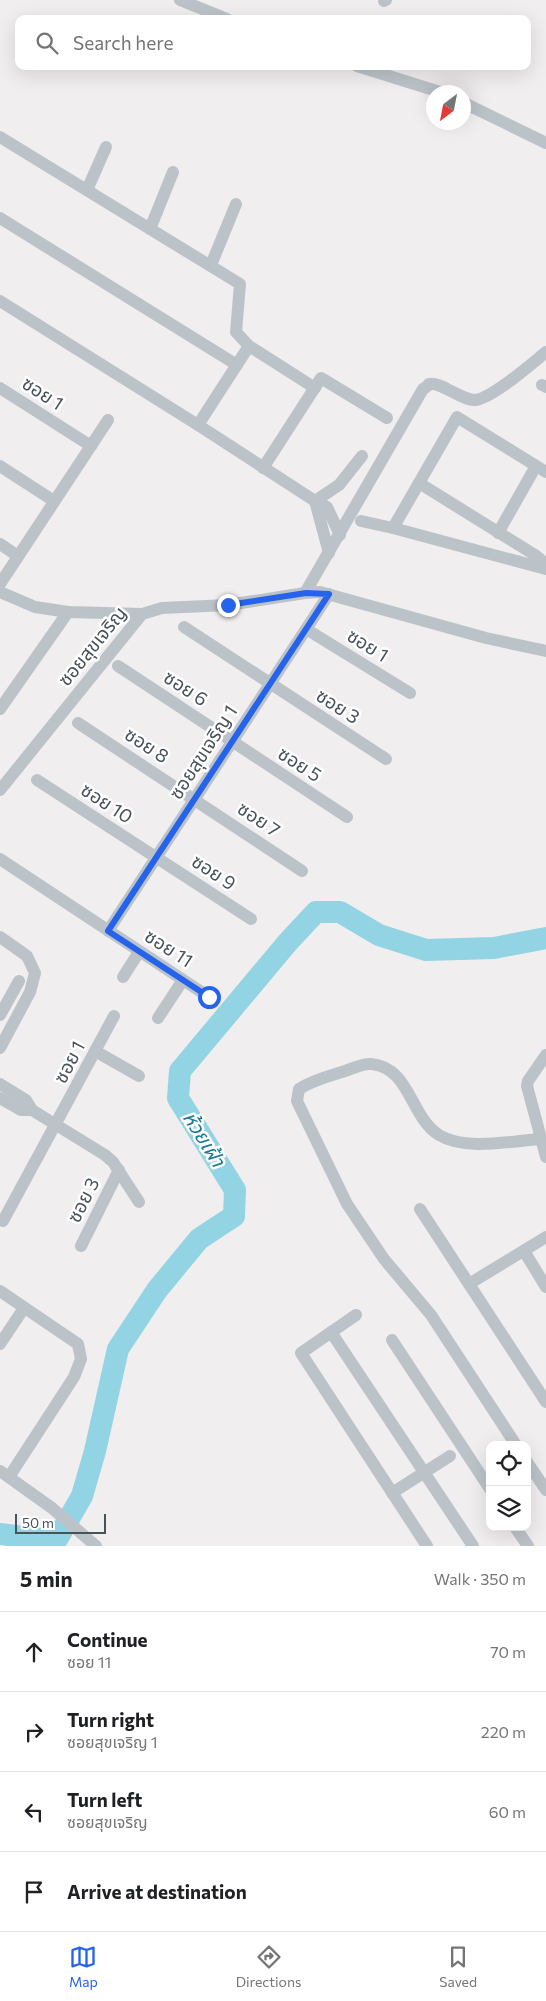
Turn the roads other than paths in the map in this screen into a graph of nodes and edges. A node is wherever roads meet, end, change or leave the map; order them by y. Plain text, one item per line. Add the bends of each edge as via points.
1 (180, 0) edge
2 (217, 15) edge
3 (370, 70) edge
4 (426, 88) edge
5 (471, 107) edge
6 (0, 137) edge
7 (546, 143) edge
8 (106, 147) dead end
9 (173, 172) dead end
10 (87, 190) junction
11 (236, 204) dead end
12 (0, 218) edge
13 (150, 229) junction
14 (211, 265) junction
15 (0, 302) edge
16 (249, 346) junction
17 (546, 352) edge
18 (237, 365) junction
19 (0, 388) edge
20 (315, 388) junction
21 (387, 418) dead end
22 (108, 420) dead end
23 (198, 425) junction
24 (91, 446) junction
25 (362, 456) dead end
26 (0, 466) edge
27 (263, 468) junction
28 (541, 469) edge
29 (419, 483) junction
30 (54, 501) junction
31 (315, 502) junction
32 (362, 522) dead end
33 (393, 528) junction
34 (498, 533) junction
35 (340, 535) junction
36 (0, 544) edge
37 (329, 553) junction
38 (18, 556) junction
39 (546, 564) edge
40 (546, 569) edge
41 (0, 584) edge
42 (0, 592) edge
43 (306, 593) junction
44 (329, 594) junction
45 (68, 612) junction
46 (142, 614) junction
47 (184, 627) dead end
48 (306, 629) junction
49 (546, 652) edge
50 (118, 666) dead end
51 (270, 684) junction
52 (410, 693) dead end
53 (0, 709) edge
54 (78, 723) dead end
55 (232, 742) junction
56 (386, 759) dead end
57 (38, 780) dead end
58 (0, 790) edge
59 (195, 798) junction
60 (347, 817) dead end
61 (156, 857) junction
62 (0, 859) edge
63 (302, 871) dead end
64 (251, 919) dead end
65 (108, 931) junction
66 (0, 937) edge
67 (139, 952) junction
68 (123, 977) dead end
69 (183, 980) junction
70 (19, 981) dead end
71 (209, 997) dead end
72 (0, 1015) edge
73 (114, 1016) dead end
74 (158, 1018) dead end
75 (0, 1048) edge
76 (95, 1051) junction
77 (546, 1055) edge
78 (140, 1076) dead end
79 (0, 1084) edge
80 (0, 1098) edge
81 (32, 1110) junction
82 (56, 1125) junction
83 (540, 1138) junction
84 (546, 1157) edge
85 (119, 1170) junction
86 (139, 1202) dead end
87 (420, 1209) dead end
88 (3, 1221) dead end
89 (546, 1237) edge
90 (81, 1246) dead end
91 (524, 1250) junction
92 (469, 1284) junction
93 (546, 1287) edge
94 (0, 1291) edge
95 (24, 1308) junction
96 (356, 1315) dead end
97 (331, 1332) junction
98 (392, 1340) dead end
99 (0, 1344) edge
100 (546, 1402) edge
101 (513, 1441) edge
102 (450, 1456) dead end
103 (531, 1468) edge
104 (424, 1472) junction
105 (4, 1474) edge
106 (488, 1486) edge
107 (546, 1490) edge
108 (392, 1493) junction
109 (518, 1531) edge
110 (96, 1546) edge
111 (426, 1546) edge
112 (473, 1546) edge
113 (528, 1546) edge

1 - 2 street
3 - 4 street
5 - 7 street
6 - 10 street
8 - 10 street
9 - 13 street
10 - 13 street
11 - 14 street
12 - 18 street
13 - 14 street
14 - 16 street via 240,284 236,332
15 - 23 street
16 - 18 street
16 - 20 street
17 - 35 street via 488,396 475,400 460,397 435,384 423,389
18 - 23 street
19 - 24 street, ซอย 1
20 - 21 street via 321,378
20 - 27 street
22 - 24 street
23 - 27 street
24 - 30 street
25 - 31 street via 339,485
26 - 30 street
27 - 31 street
28 - 29 street via 457,417
28 - 34 street
29 - 33 street
29 - 34 street
30 - 38 street
31 - 35 street via 327,507
31 - 37 street
32 - 33 street
33 - 40 street
34 - 39 street
35 - 37 street
36 - 38 street
37 - 43 street
38 - 41 street
42 - 45 street via 35,607
43 - 44 street, ซอยสุขเจริญ
43 - 46 street, ซอยสุขเจริญ via 228,605 162,608
44 - 48 street, ซอยสุขเจริญ 1
44 - 49 street, ซอยสุขเจริญ
45 - 46 street
45 - 53 street
46 - 58 street, ซอยสุขเจริญ
47 - 51 street, ซอย 3
48 - 51 street, ซอยสุขเจริญ 1
48 - 52 street, ซอย 1
50 - 55 street, ซอย 6
51 - 55 street, ซอยสุขเจริญ 1
51 - 56 street, ซอย 3
54 - 59 street, ซอย 8
55 - 59 street, ซอยสุขเจริญ 1
55 - 60 street, ซอย 5
57 - 61 street, ซอย 10
59 - 61 street, ซอยสุขเจริญ 1
59 - 63 street, ซอย 7
61 - 64 street, ซอย 9
61 - 65 street, ซอยสุขเจริญ 1
62 - 65 street
65 - 67 street, ซอย 11
66 - 75 street via 27,956 35,973 30,992
67 - 68 street
67 - 69 street, ซอย 11
69 - 71 street, ซอย 11
69 - 74 street
70 - 72 street
73 - 76 street, ซอย 1
76 - 78 street
76 - 82 street, ซอย 1
77 - 83 street via 527,1086
79 - 81 street via 26,1100
80 - 81 street via 21,1110
81 - 82 street
82 - 85 street via 114,1162
82 - 88 street, ซอย 1
83 - 84 street
83 - 101 street via 480,1144 457,1142 439,1135 425,1124 400,1078 389,1070 370,1064 299,1089 297,1101 347,1204 384,1259 431,1315
85 - 86 street
85 - 90 street, ซอย 3
87 - 92 street
89 - 91 street
91 - 92 street
91 - 93 street
92 - 100 street
94 - 95 street
95 - 99 street
95 - 105 street via 78,1344 81,1359 74,1377
96 - 97 street
97 - 104 street
97 - 108 street via 301,1353
98 - 106 street
102 - 104 street
103 - 107 street
104 - 108 street
104 - 112 street
105 - 110 street via 52,1508
108 - 111 street
109 - 113 street

